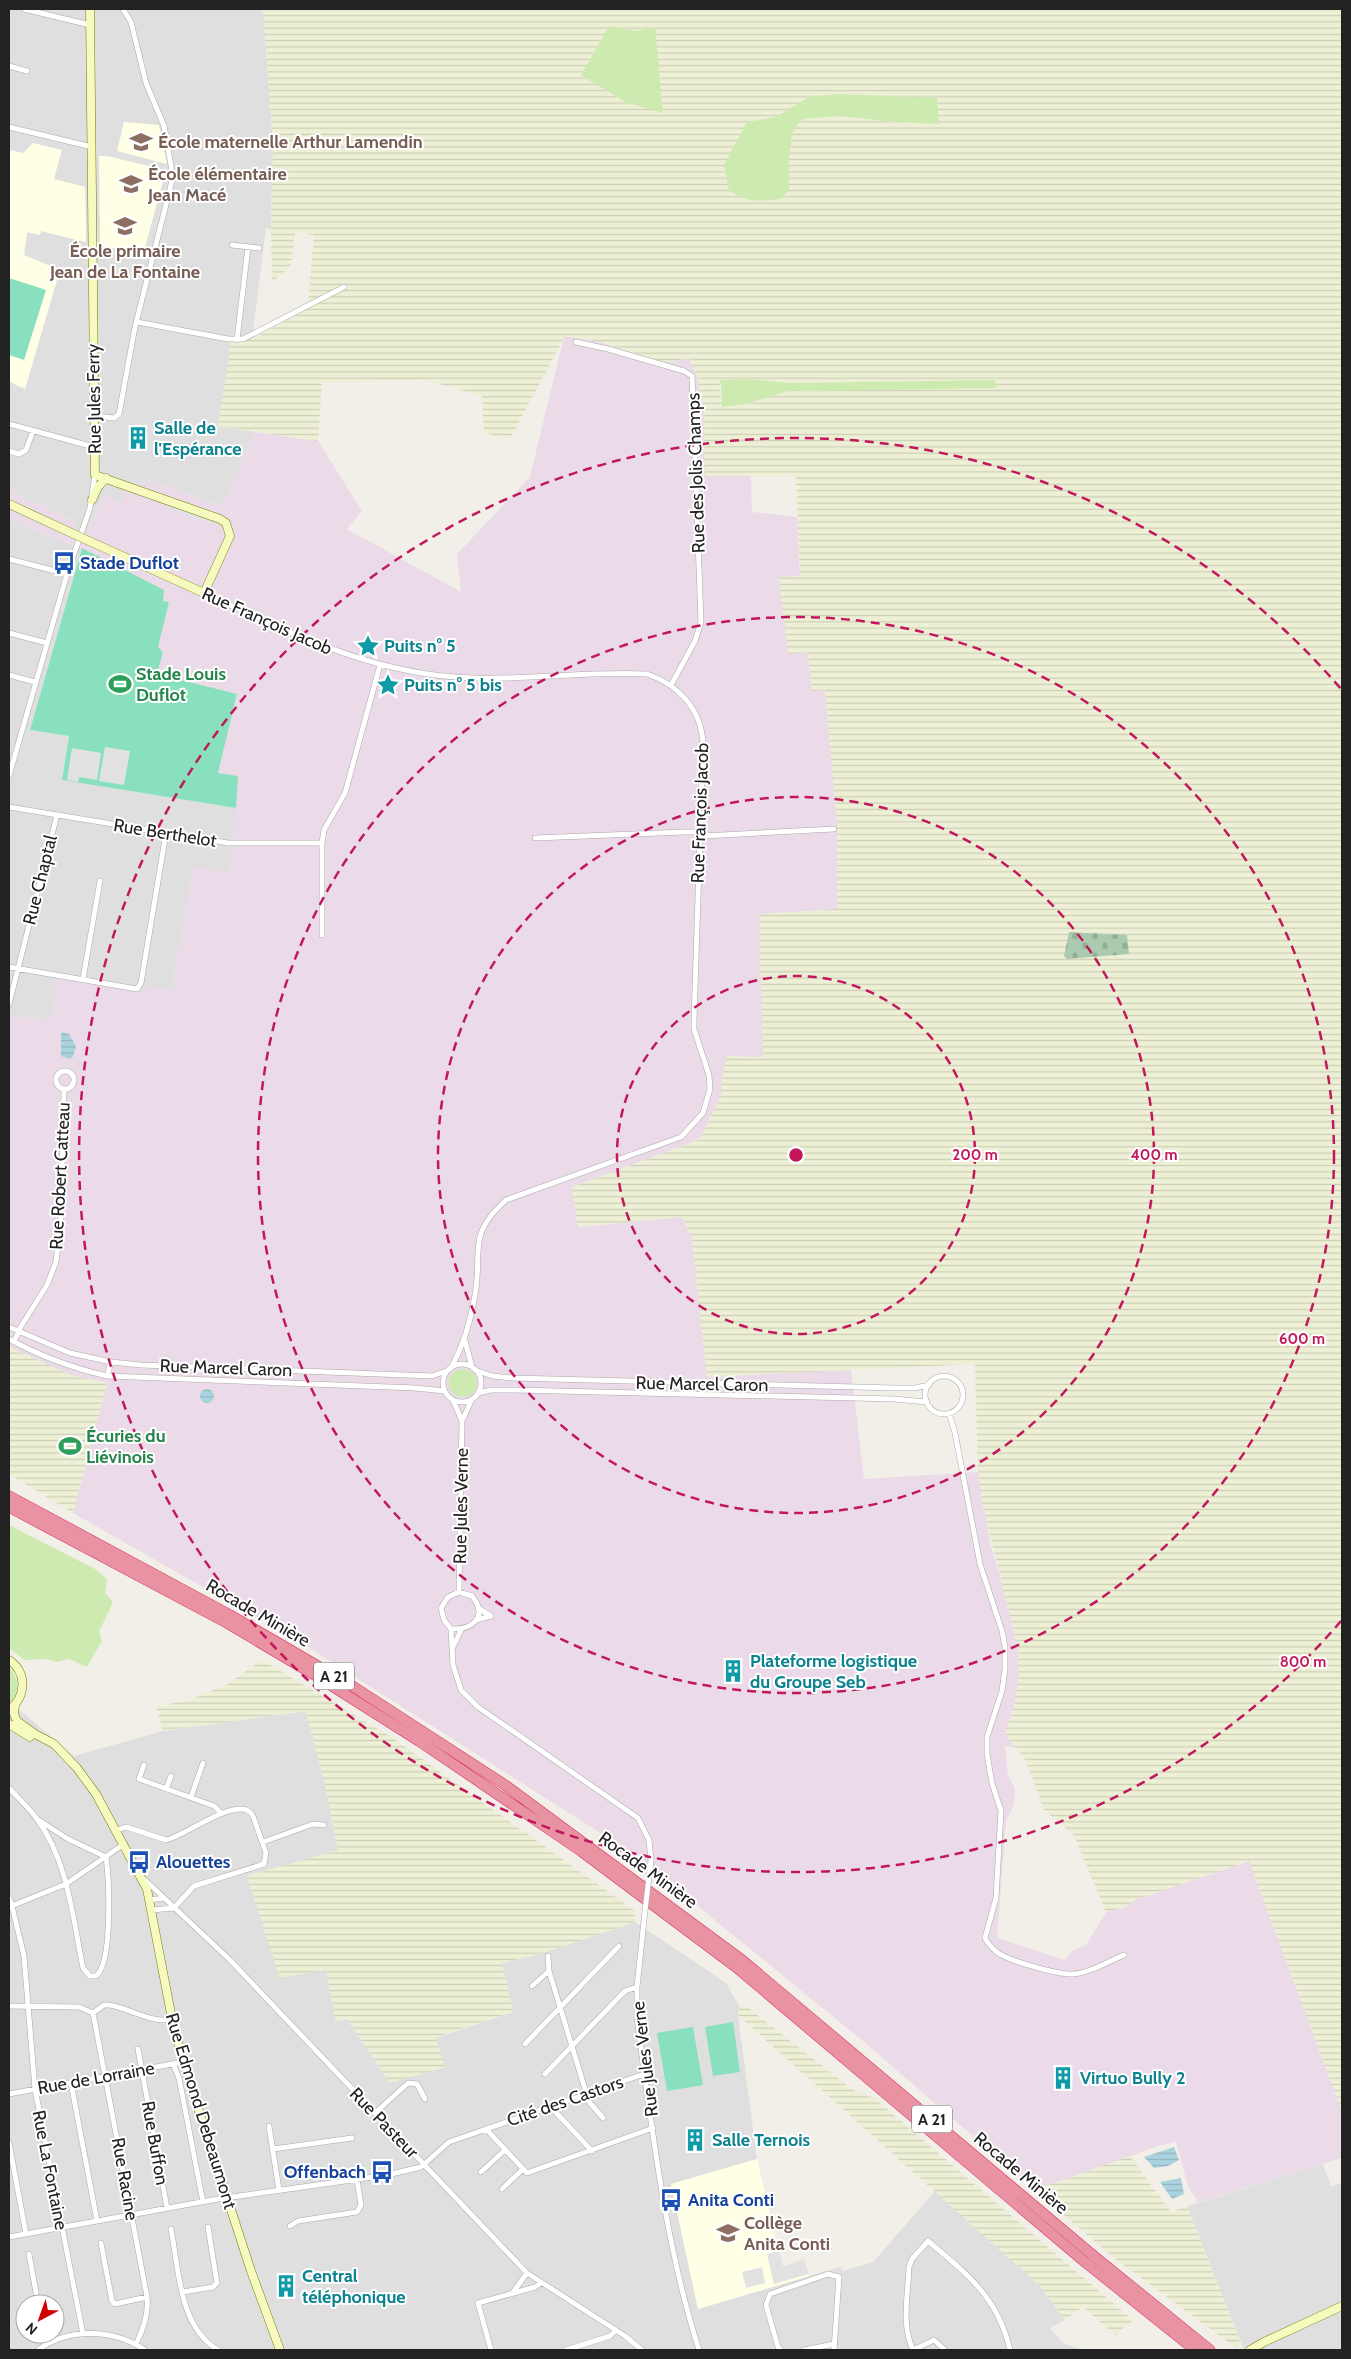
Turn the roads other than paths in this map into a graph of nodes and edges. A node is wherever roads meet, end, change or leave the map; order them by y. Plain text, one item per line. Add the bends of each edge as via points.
1 (24, 9) edge
2 (90, 9) edge
3 (122, 9) edge
4 (90, 25) junction
5 (9, 66) edge
6 (27, 71) dead end
7 (9, 128) edge
8 (92, 147) junction
9 (232, 245) dead end
10 (248, 247) junction
11 (259, 248) dead end
12 (344, 287) dead end
13 (137, 322) junction
14 (238, 340) junction
15 (576, 342) dead end
16 (94, 416) junction
17 (9, 424) edge
18 (33, 431) junction
19 (94, 447) junction
20 (9, 451) edge
21 (95, 475) junction
22 (106, 478) junction
23 (92, 500) junction
24 (9, 504) edge
25 (9, 559) edge
26 (67, 574) junction
27 (204, 593) junction
28 (9, 633) edge
29 (47, 643) junction
30 (380, 665) junction
31 (9, 675) edge
32 (35, 682) junction
33 (671, 685) junction
34 (9, 776) edge
35 (9, 807) edge
36 (57, 815) junction
37 (834, 829) dead end
38 (166, 833) junction
39 (700, 835) junction
40 (535, 838) dead end
41 (322, 843) junction
42 (100, 881) dead end
43 (322, 935) dead end
44 (9, 967) edge
45 (18, 968) junction
46 (83, 979) junction
47 (9, 1004) edge
48 (64, 1090) dead end
49 (9, 1327) edge
50 (19, 1332) junction
51 (9, 1339) edge
52 (465, 1341) junction
53 (14, 1342) junction
54 (110, 1362) junction
55 (450, 1369) junction
56 (474, 1369) junction
57 (107, 1376) junction
58 (929, 1384) junction
59 (445, 1391) junction
60 (478, 1393) junction
61 (472, 1399) junction
62 (453, 1400) junction
63 (927, 1402) junction
64 (949, 1413) junction
65 (462, 1420) junction
66 (9, 1496) edge
67 (9, 1507) edge
68 (460, 1592) junction
69 (478, 1608) junction
70 (476, 1620) junction
71 (451, 1629) junction
72 (461, 1630) junction
73 (453, 1648) junction
74 (9, 1660) edge
75 (12, 1708) edge
76 (9, 1724) edge
77 (63, 1753) junction
78 (203, 1763) dead end
79 (144, 1765) dead end
80 (171, 1776) dead end
81 (9, 1788) edge
82 (166, 1789) junction
83 (192, 1797) junction
84 (220, 1812) junction
85 (37, 1819) junction
86 (324, 1825) dead end
87 (116, 1830) junction
88 (263, 1842) junction
89 (124, 1844) junction
90 (106, 1857) junction
91 (141, 1876) junction
92 (66, 1884) junction
93 (9, 1898) edge
94 (163, 1898) junction
95 (150, 1900) junction
96 (11, 1906) edge
97 (174, 1908) junction
98 (152, 1910) junction
99 (619, 1946) dead end
100 (1124, 1955) dead end
101 (548, 1956) dead end
102 (549, 1971) junction
103 (532, 1986) dead end
104 (636, 1987) junction
105 (28, 2005) junction
106 (9, 2006) edge
107 (560, 2006) junction
108 (93, 2014) junction
109 (172, 2019) junction
110 (525, 2044) dead end
111 (572, 2046) junction
112 (138, 2048) dead end
113 (183, 2062) junction
114 (173, 2064) junction
115 (141, 2070) junction
116 (545, 2074) dead end
117 (644, 2074) junction
118 (106, 2076) junction
119 (71, 2083) junction
120 (35, 2089) junction
121 (585, 2093) junction
122 (9, 2094) edge
123 (425, 2099) dead end
124 (550, 2106) junction
125 (375, 2113) junction
126 (603, 2118) dead end
127 (270, 2126) dead end
128 (653, 2128) junction
129 (486, 2129) junction
130 (352, 2138) dead end
131 (9, 2143) edge
132 (273, 2149) junction
133 (505, 2150) junction
134 (592, 2150) junction
135 (424, 2164) junction
136 (523, 2169) junction
137 (481, 2172) dead end
138 (357, 2180) junction
139 (502, 2189) dead end
140 (279, 2190) junction
141 (226, 2198) junction
142 (203, 2202) junction
143 (167, 2208) junction
144 (132, 2214) junction
145 (97, 2221) junction
146 (290, 2226) dead end
147 (61, 2228) junction
148 (208, 2228) dead end
149 (171, 2229) dead end
150 (26, 2234) junction
151 (9, 2237) edge
152 (101, 2243) dead end
153 (28, 2254) dead end
154 (527, 2273) junction
155 (541, 2283) junction
156 (514, 2291) junction
157 (183, 2292) junction
158 (36, 2294) edge
159 (147, 2297) junction
160 (1342, 2306) edge
161 (616, 2330) junction
162 (82, 2334) junction
163 (136, 2344) junction
164 (46, 2345) joint
165 (834, 2347) edge
166 (38, 2350) edge
167 (145, 2350) edge
168 (218, 2350) edge
169 (280, 2350) edge
170 (491, 2350) edge
171 (566, 2350) edge
172 (642, 2350) edge
173 (699, 2350) edge
174 (781, 2350) edge
175 (804, 2350) edge
176 (913, 2350) edge
177 (945, 2350) edge
178 (1010, 2350) edge
179 (1195, 2350) edge
180 (1210, 2350) edge
181 (1250, 2350) edge

1 - 4 street
2 - 4 street, Rue Jules Ferry
3 - 13 street via 131,22 146,83 164,126 173,177
4 - 8 street, Rue Jules Ferry
5 - 6 street
7 - 8 street
8 - 16 street, Rue Jules Ferry
9 - 10 street
10 - 11 street
10 - 14 street
12 - 14 street via 252,336
13 - 14 street
13 - 16 street via 119,414 114,418
15 - 33 street, Rue des Jolis Champs via 684,371 692,376 701,622 695,641
16 - 19 street, Rue Jules Ferry
17 - 18 street
18 - 19 street
18 - 20 street via 26,450 19,454
19 - 21 street, Rue Jules Ferry
21 - 22 street
21 - 23 street, Rue Jules Ferry
22 - 23 street
22 - 27 street via 220,518 226,523 230,536
23 - 26 street, Rue Jules Ferry
24 - 27 street, Rue François Jacob, bridge
25 - 26 street
26 - 29 street, Rue Jules Ferry
27 - 30 street, Rue François Jacob via 292,634
28 - 29 street
29 - 32 street, Rue Jules Ferry
30 - 33 street, Rue François Jacob via 473,678 647,674
30 - 41 street via 345,793 324,830
31 - 32 street
32 - 34 street, Rue Jules Ferry
33 - 39 street, Rue François Jacob via 697,715 702,733
35 - 36 street, Rue Berthelot
36 - 38 street, Rue Berthelot
36 - 45 street, Rue Chaptal
37 - 39 street
38 - 41 street, Rue Berthelot via 228,843
38 - 46 street via 141,983 137,988
39 - 40 street via 684,832
39 - 52 street, Rue François Jacob via 694,1029 709,1075 709,1097 703,1113 679,1139 506,1200 490,1214 479,1236 476,1294
41 - 43 street
42 - 46 street
44 - 45 street
45 - 46 street
45 - 47 street, Rue Chaptal
48 - 50 street, Rue Robert Catteau via 61,1217 56,1262 47,1285
49 - 50 street, Rue Marcel Caron
50 - 53 street, Rue Robert Catteau
50 - 54 street, Rue Marcel Caron via 70,1353
51 - 53 street, Rue Marcel Caron
52 - 55 street
52 - 56 street
53 - 57 street, Rue Marcel Caron via 61,1363
54 - 55 street, Rue Marcel Caron via 432,1376
54 - 57 street
55 - 56 street via 461,1365
55 - 59 street via 444,1383
56 - 58 street, Rue Marcel Caron via 492,1376 514,1378 894,1388
56 - 60 street via 480,1379
57 - 59 street, Rue Marcel Caron
58 - 63 street via 925,1395
58 - 64 street via 944,1376 958,1382 962,1389 961,1404
59 - 62 street
60 - 61 street
60 - 63 street, Rue Marcel Caron via 515,1390
61 - 62 street
61 - 65 street, Rue Jules Verne
62 - 65 street, Rue Jules Verne
63 - 64 street via 936,1411
64 - 100 street via 980,1564 1005,1647 1002,1692 987,1737 992,1783 1001,1811 996,1898 985,1938 998,1953 1008,1958 1062,1973 1085,1971
65 - 68 street, Rue Jules Verne
66 - 180 highway, Rocade Minière / A 21 via 247,1624 354,1687 505,1785 742,1960
67 - 179 highway, Rocade Minière / A 21 via 227,1623 318,1677 581,1851 736,1967 1085,2262
68 - 69 street via 472,1596
68 - 71 street via 448,1597 441,1608
69 - 70 street
69 - 70 street via 491,1616
70 - 72 street
71 - 72 street
71 - 73 street, Rue Jules Verne
72 - 73 street
73 - 104 street, Rue Jules Verne, bridge via 453,1665 461,1690 478,1707 638,1818 649,1840 651,1860
74 - 75 street via 22,1680 22,1693
75 - 77 street, Rue Edmond Debeaumont via 17,1721
76 - 77 street
77 - 87 street, Rue Edmond Debeaumont via 96,1794
78 - 83 street
79 - 82 street via 139,1779
80 - 82 street
81 - 85 street
82 - 83 street
83 - 84 street
84 - 87 street via 213,1819 166,1840 126,1827
84 - 88 street via 241,1807 251,1812
85 - 90 street
85 - 92 street via 50,1842
86 - 88 street via 314,1824
87 - 89 street, Rue Edmond Debeaumont
88 - 97 street via 264,1864 194,1886
89 - 90 street
89 - 91 street, Rue Edmond Debeaumont
90 - 92 street
90 - 92 street via 110,1897 106,1947 101,1972 93,1977 83,1968
91 - 94 street, Rue Pasteur
91 - 95 street, Rue Edmond Debeaumont
92 - 96 street
93 - 96 street, Rue La Fontaine
94 - 95 street
94 - 97 street, Rue Pasteur
95 - 98 street, Rue Edmond Debeaumont
96 - 105 street, Rue La Fontaine via 24,1956
97 - 98 street
97 - 125 street, Rue Pasteur via 229,1959
98 - 109 street, Rue Edmond Debeaumont
99 - 107 street
101 - 102 street
102 - 103 street
102 - 107 street
104 - 111 street via 625,1991
104 - 117 street, Rue Jules Verne
105 - 106 street
105 - 108 street via 79,2007
105 - 120 street, Rue La Fontaine
107 - 110 street
107 - 111 street
108 - 109 street via 109,2005 154,2019
108 - 118 street, Rue Racine
109 - 113 street, Rue Edmond Debeaumont
111 - 116 street
111 - 121 street
112 - 115 street, Rue Buffon
113 - 114 street, Rue de Lorraine
113 - 141 street, Rue Edmond Debeaumont
114 - 115 street, Rue de Lorraine
114 - 142 street via 179,2078
115 - 118 street, Rue de Lorraine
115 - 143 street, Rue Buffon
117 - 121 street, Cité des Castors
117 - 128 street, Rue Jules Verne
118 - 119 street, Rue de Lorraine
118 - 144 street, Rue Racine
119 - 120 street, Rue de Lorraine
119 - 145 street
120 - 122 street, Rue de Lorraine
120 - 147 street, Rue La Fontaine
121 - 124 street, Cité des Castors
121 - 126 street
123 - 125 street via 417,2084 408,2083
124 - 129 street, Cité des Castors
124 - 134 street
125 - 135 street, Rue Pasteur
127 - 132 street
128 - 134 street
128 - 173 street, Rue Jules Verne via 670,2234
129 - 133 street
129 - 135 street, Cité des Castors via 445,2144
130 - 132 street
131 - 150 street
132 - 140 street
133 - 136 street
133 - 137 street
134 - 136 street via 527,2173
135 - 138 street via 414,2169
135 - 154 street, Rue Pasteur
136 - 139 street
138 - 140 street
138 - 146 street via 361,2205 357,2212 298,2221
140 - 141 street
141 - 142 street
141 - 169 street, Rue Edmond Debeaumont
142 - 143 street
143 - 144 street
144 - 145 street
144 - 159 street, Rue Racine
145 - 147 street
147 - 150 street
147 - 162 street, Rue La Fontaine
148 - 157 street via 217,2283 213,2287
149 - 157 street
150 - 151 street
152 - 159 street via 112,2301 115,2304
153 - 158 street
154 - 155 street, Rue Pasteur
154 - 156 street
155 - 156 street
155 - 161 street, Rue Pasteur
156 - 170 street via 478,2303
157 - 168 street via 188,2316 198,2335
159 - 163 street, Rue Racine via 144,2323
160 - 181 street
161 - 171 street via 610,2336
161 - 172 street, Rue Pasteur
162 - 163 street via 97,2333
162 - 164 street
163 - 167 street
164 - 166 street
165 - 174 street via 839,2277 828,2274 770,2294 766,2305
165 - 175 street
176 - 177 street via 934,2340
176 - 178 street via 906,2325 909,2267 928,2241 970,2277 988,2298 1002,2323

